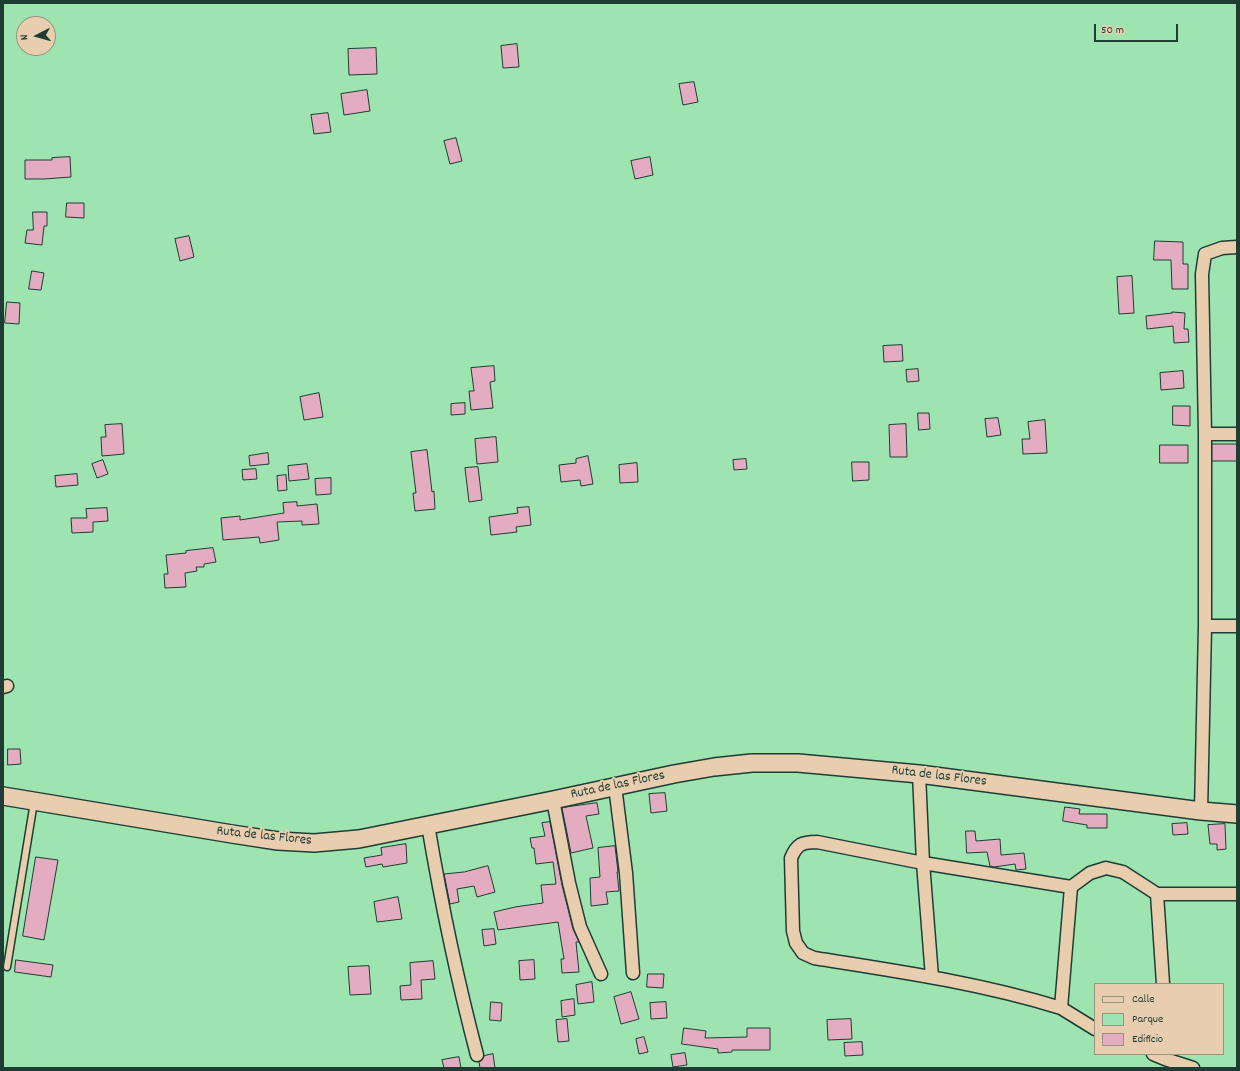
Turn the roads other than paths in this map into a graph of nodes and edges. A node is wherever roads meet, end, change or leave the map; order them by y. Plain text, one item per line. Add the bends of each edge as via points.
1 (1237, 247) edge
2 (1205, 434) junction
3 (1237, 434) edge
4 (1205, 626) junction
5 (1237, 626) edge
6 (919, 774) junction
7 (615, 786) junction
8 (3, 796) edge
9 (553, 800) junction
10 (34, 801) junction
11 (1202, 811) junction
12 (1237, 814) edge
13 (428, 825) junction
14 (923, 862) junction
15 (1071, 887) junction
16 (1157, 894) junction
17 (1237, 894) edge
18 (7, 967) dead end
19 (633, 973) dead end
20 (601, 974) dead end
21 (932, 977) junction
22 (1163, 983) edge
23 (1061, 1008) junction
24 (1094, 1028) edge
25 (477, 1055) dead end
26 (1165, 1056) edge
27 (1192, 1068) edge

1 - 2 street via 1222,248 1204,254 1202,274
2 - 3 street
2 - 4 street
4 - 5 street
4 - 11 street
6 - 7 main road, Ruta de las Flores via 798,763 752,763 680,773
6 - 11 main road, Ruta de las Flores
6 - 14 street
7 - 9 main road, Ruta de las Flores
7 - 19 street via 626,873
8 - 10 main road, Ruta de las Flores
9 - 13 main road, Ruta de las Flores
9 - 20 street via 580,927
10 - 13 main road, Ruta de las Flores via 278,841 314,843 359,839
10 - 18 lane
11 - 12 main road, Ruta de las Flores
13 - 25 street via 466,1013
14 - 15 street
14 - 21 street
14 - 21 street via 817,842 805,842 796,847 791,858 793,931 796,943 803,953 814,958
15 - 16 street via 1090,873 1106,868 1123,872
15 - 23 street
16 - 17 street
16 - 22 street
21 - 23 street via 1021,996
23 - 24 street
26 - 27 street

